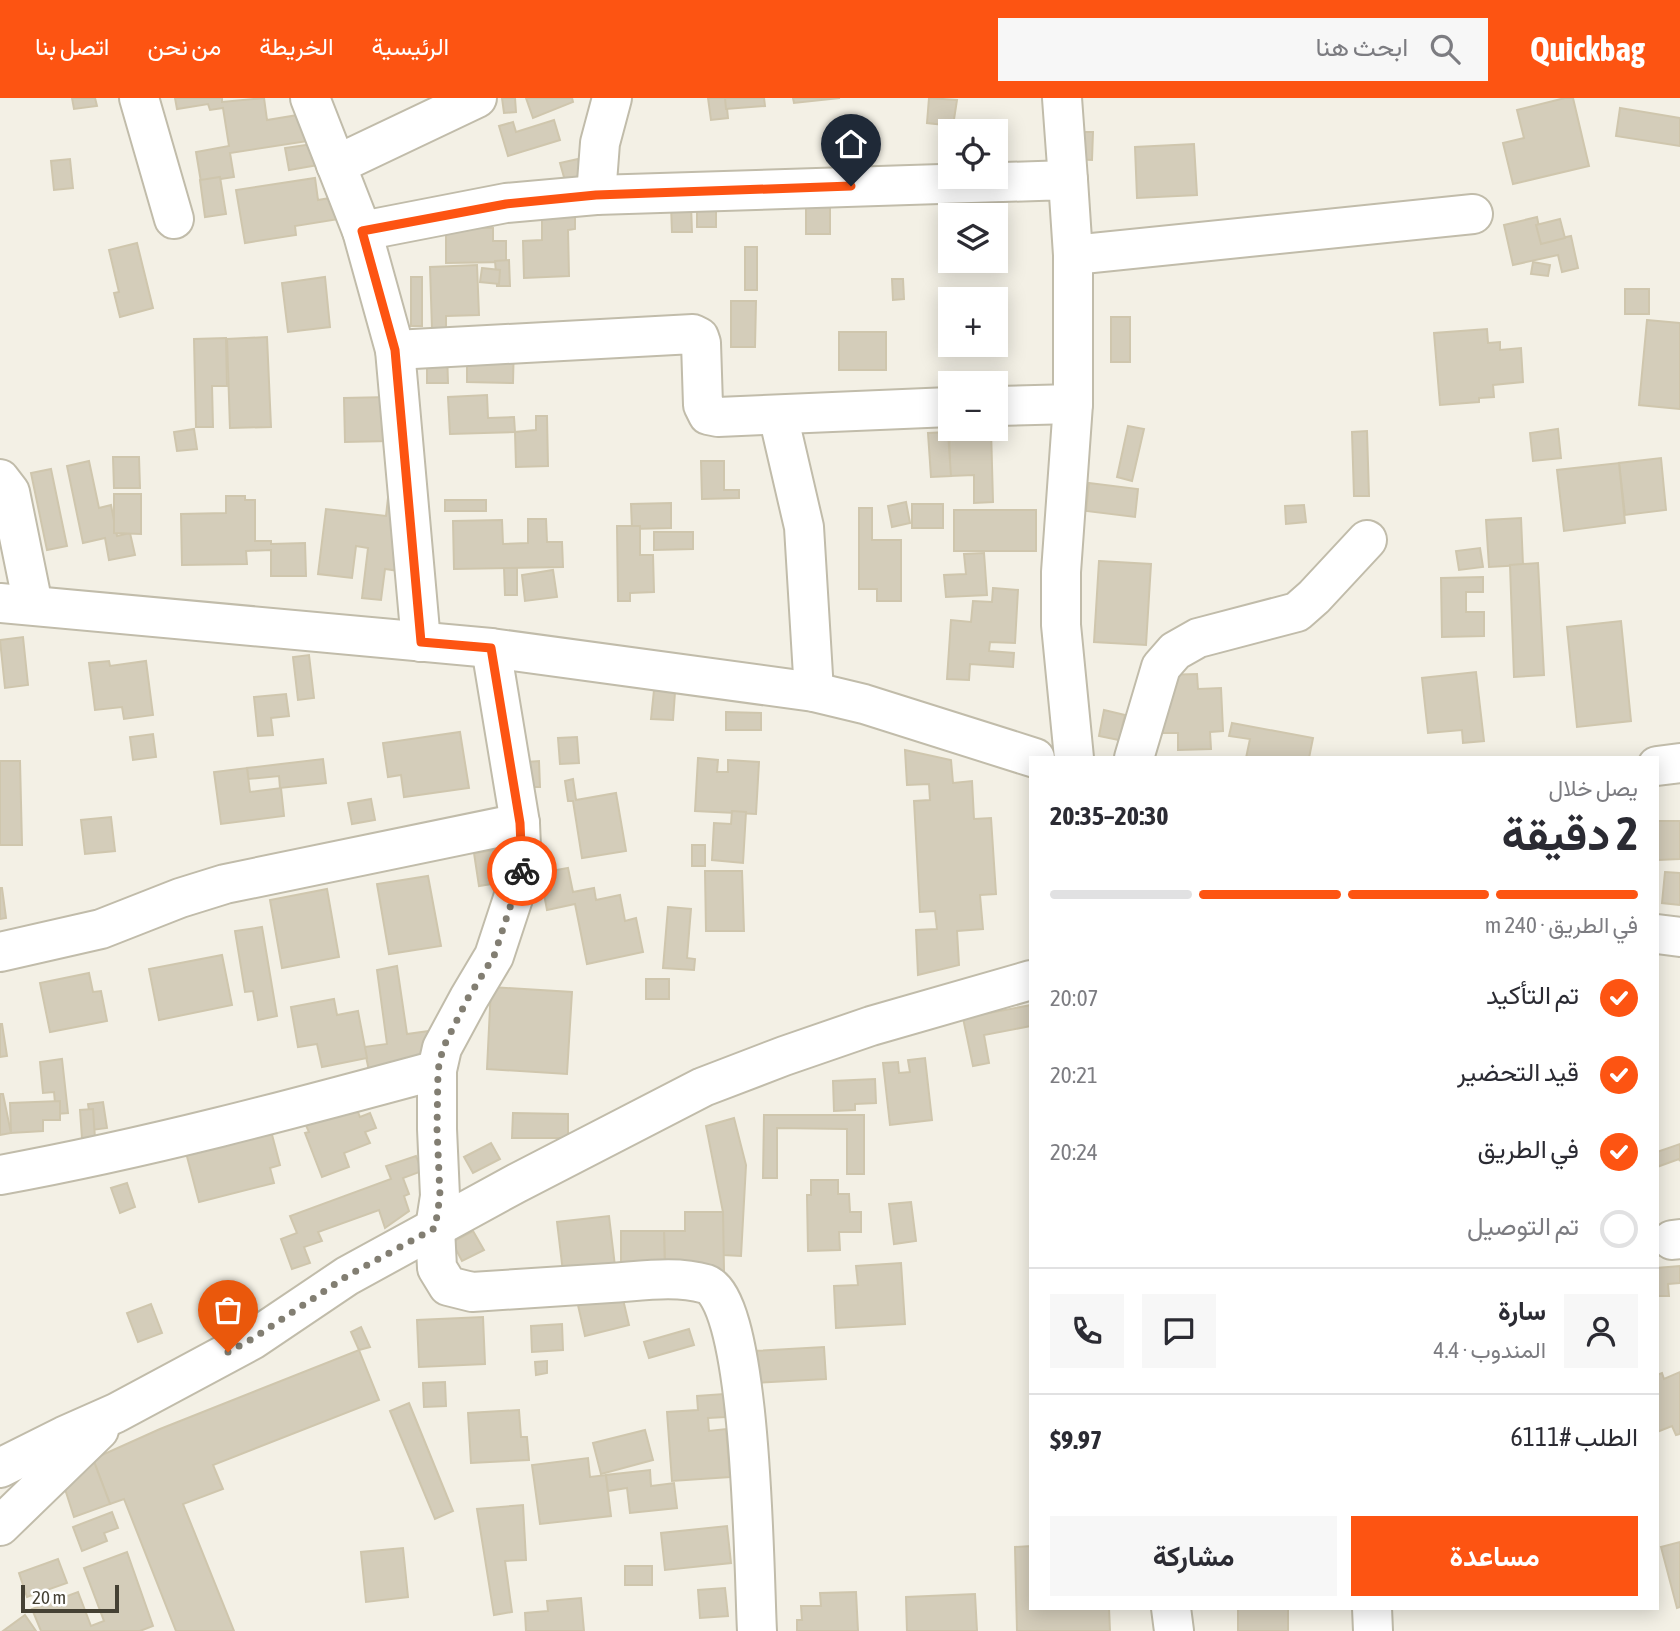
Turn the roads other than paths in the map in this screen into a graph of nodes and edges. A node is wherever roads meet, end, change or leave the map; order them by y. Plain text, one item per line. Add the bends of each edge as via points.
1 (139, 98) edge
2 (310, 98) edge
3 (477, 98) edge
4 (612, 98) edge
5 (1062, 98) edge
6 (336, 165) junction
7 (1068, 180) junction
8 (596, 195) junction
9 (1473, 214) dead end
10 (174, 219) dead end
11 (362, 231) junction
12 (1073, 256) junction
13 (395, 350) junction
14 (1073, 404) junction
15 (1008, 405) edge
16 (938, 408) edge
17 (778, 415) junction
18 (0, 479) edge
19 (1367, 540) dead end
20 (16, 604) edge
21 (421, 642) junction
22 (491, 648) junction
23 (814, 692) junction
24 (1029, 756) edge
25 (1074, 756) edge
26 (1135, 756) edge
27 (1680, 763) edge
28 (1659, 766) edge
29 (520, 823) junction
30 (1659, 934) edge
31 (1680, 937) edge
32 (0, 952) edge
33 (1029, 981) edge
34 (438, 1070) junction
35 (0, 1175) edge
36 (435, 1228) junction
37 (116, 1413) junction
38 (0, 1468) edge
39 (0, 1527) edge
40 (1171, 1610) edge
41 (1371, 1610) edge
42 (757, 1631) edge
43 (1174, 1631) edge
44 (1373, 1631) edge

1 - 10 street
2 - 6 street
3 - 6 street
4 - 8 street via 600,143
5 - 7 street
6 - 11 street
7 - 8 street
7 - 12 street
8 - 11 street via 506,204
9 - 12 street
11 - 13 street
12 - 14 street
13 - 17 street via 692,334 701,343 708,415
13 - 21 street
14 - 15 street
14 - 25 street via 1061,625
16 - 17 street
17 - 23 street via 804,527
18 - 20 street via 10,492
19 - 26 street via 1297,612 1198,638 1175,651 1161,667
20 - 21 street
21 - 22 street
22 - 23 street
22 - 29 street
23 - 24 street
27 - 28 street
29 - 32 street via 225,884 101,929
29 - 34 street via 522,871 508,918 494,956 443,1048
30 - 31 street
33 - 36 street via 871,1026 703,1087
34 - 35 street via 262,1117
34 - 36 street via 440,1196
36 - 37 street via 347,1276 252,1339
36 - 42 street via 438,1268 447,1286 472,1292 660,1279 709,1285 722,1298 731,1320 747,1422
37 - 38 street
37 - 39 street
40 - 43 street
41 - 44 street

